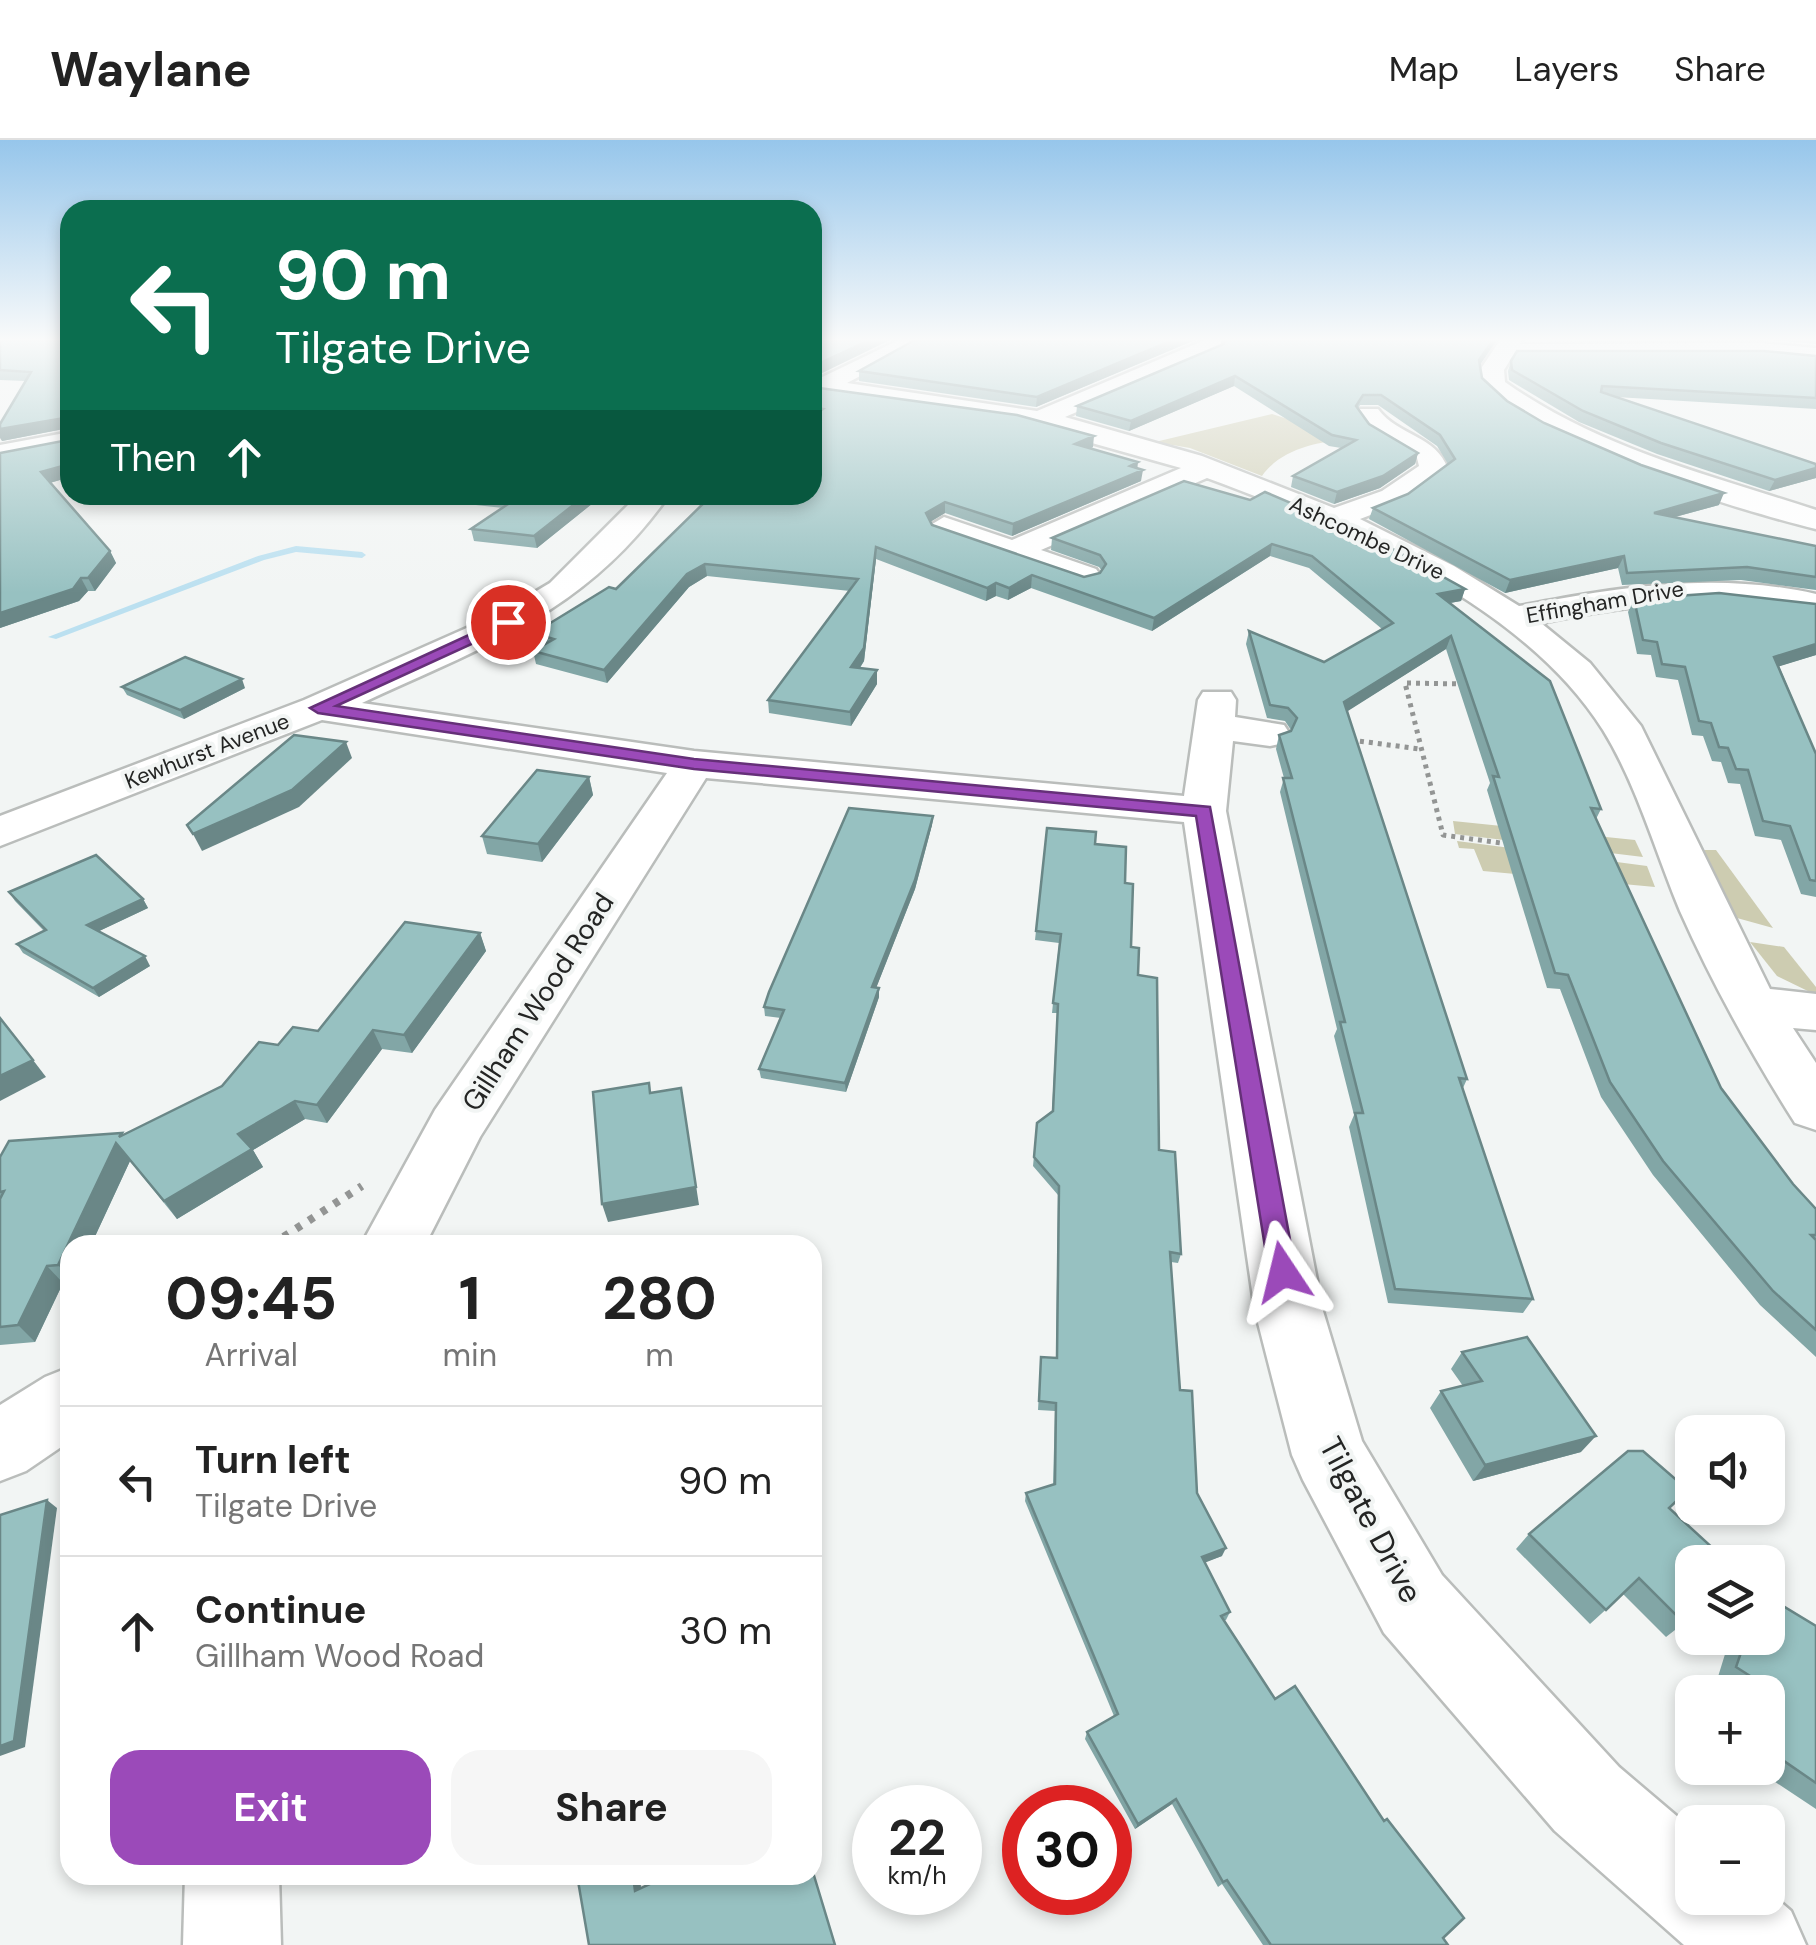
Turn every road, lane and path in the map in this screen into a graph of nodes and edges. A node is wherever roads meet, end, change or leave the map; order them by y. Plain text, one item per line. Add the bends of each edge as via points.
1 (1062, 424) edge
2 (1369, 424) edge
3 (1557, 424) edge
4 (60, 442) edge
5 (0, 452) edge
6 (1432, 462) junction
7 (1462, 464) edge
8 (1206, 468) junction
9 (645, 505) edge
10 (1334, 518) junction
11 (1816, 520) edge
12 (944, 526) edge
13 (1014, 551) junction
14 (1084, 576) edge
15 (1816, 604) edge
16 (1512, 618) junction
17 (1478, 684) edge
18 (318, 708) junction
19 (1234, 720) joint
20 (1420, 749) junction
21 (694, 764) junction
22 (1204, 811) junction
23 (0, 832) edge
24 (1518, 845) edge
25 (1753, 1006) junction
26 (1816, 1012) edge
27 (1816, 1108) edge
28 (398, 1235) edge
29 (60, 1407) edge
30 (0, 1446) edge
31 (1675, 1875) edge
32 (232, 1885) edge
33 (1722, 1915) edge
34 (232, 1945) edge
35 (1757, 1945) edge

1 - 8 street, Ashcombe Drive
2 - 6 street via 1429,454
3 - 11 street
4 - 5 street
6 - 7 street
6 - 10 street via 1434,468 1392,497
8 - 10 street, Ashcombe Drive
8 - 13 street
9 - 18 street, Kewhurst Avenue via 562,590 508,622
10 - 16 street, Ashcombe Drive via 1406,552
12 - 13 street
13 - 14 street
15 - 16 street, Effingham Drive via 1691,587
16 - 25 street, Ashcombe Drive via 1558,652 1620,724
17 - 20 path via 1405,683
18 - 21 street
18 - 23 street, Kewhurst Avenue
19 - 20 path
19 - 22 street, Tilgate Drive
20 - 24 path via 1444,835
21 - 22 street
21 - 28 street, Gillham Wood Road via 456,1126
22 - 31 street, Tilgate Drive via 1289,1311 1329,1456 1413,1604 1586,1799
25 - 26 street
25 - 27 street, Ashcombe Drive
29 - 30 street
32 - 34 street
33 - 35 street

